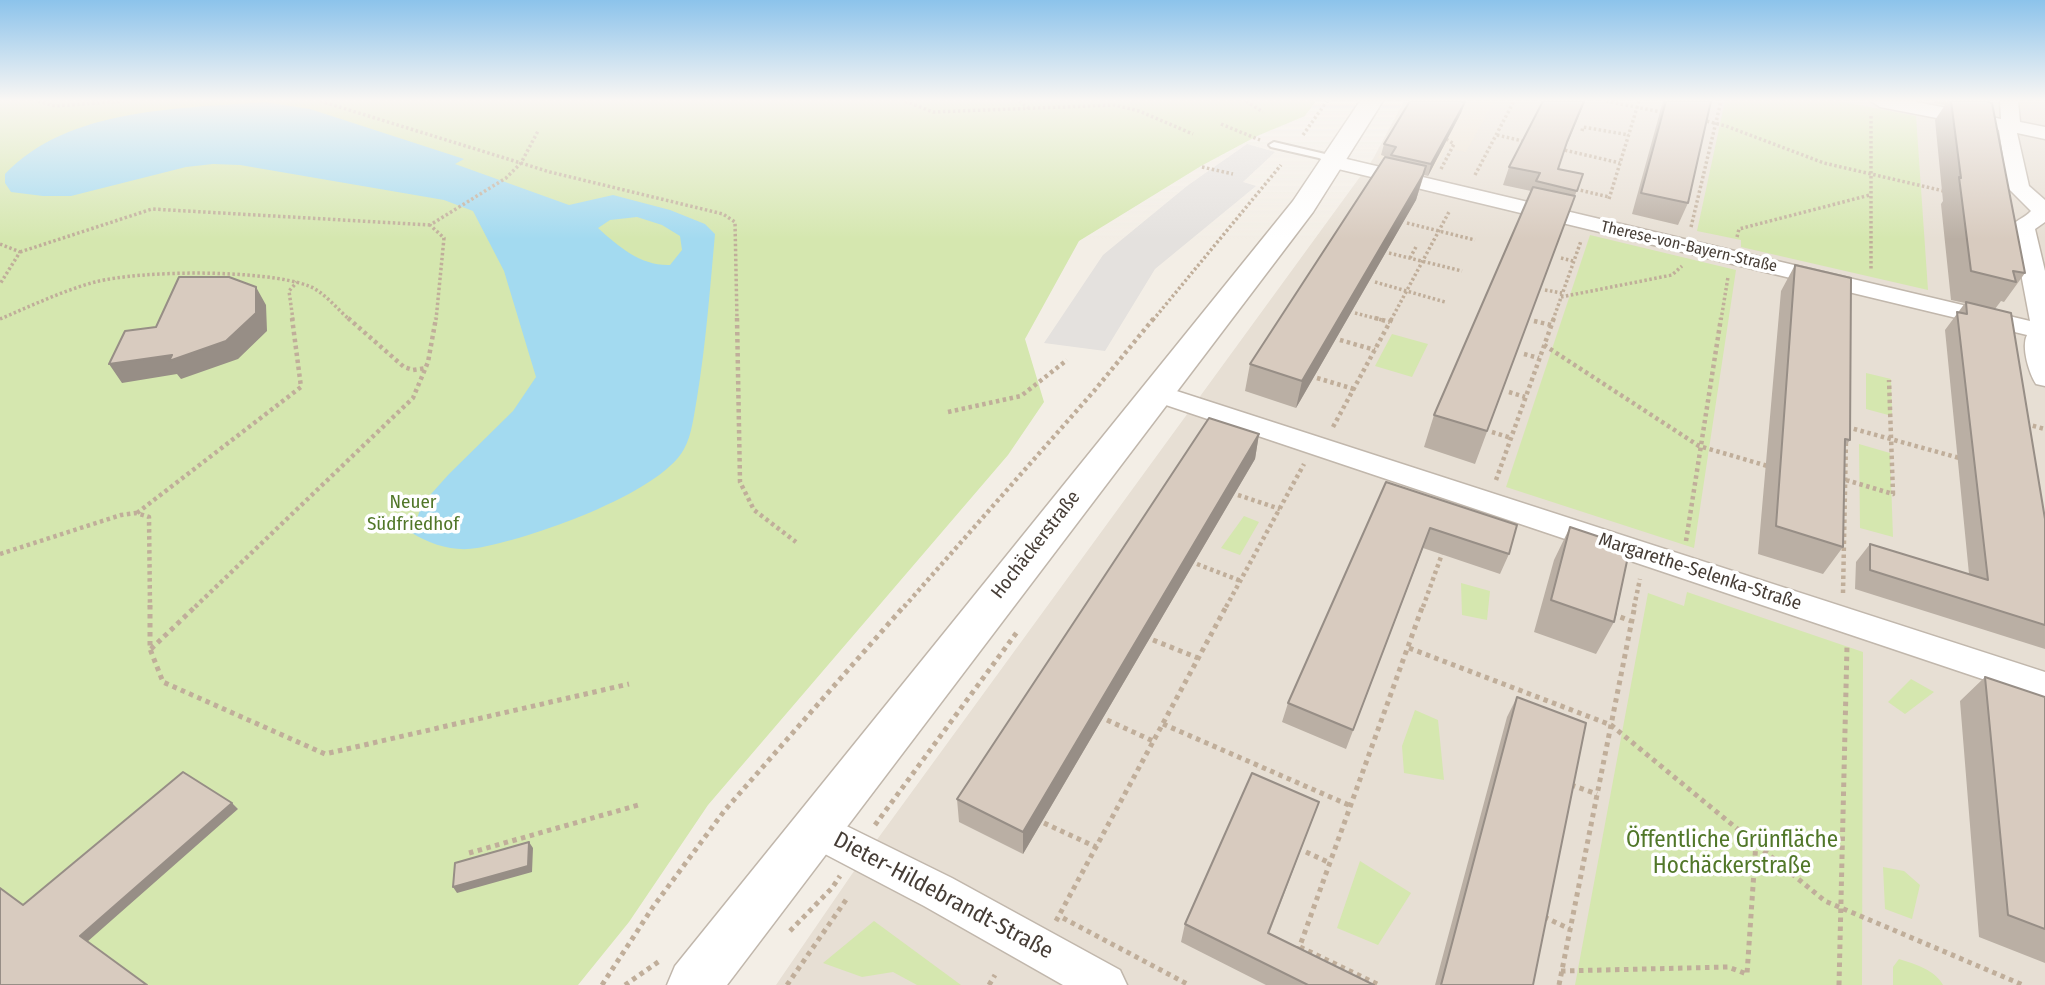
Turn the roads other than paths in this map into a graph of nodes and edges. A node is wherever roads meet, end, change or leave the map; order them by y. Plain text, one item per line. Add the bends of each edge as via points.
1 (1283, 147) edge
2 (1344, 147) edge
3 (2010, 147) edge
4 (1334, 162) junction
5 (2043, 332) edge
6 (2045, 378) edge
7 (1155, 392) junction
8 (2045, 686) edge
9 (816, 829) junction
10 (694, 985) edge
11 (1105, 985) edge

1 - 4 lane
2 - 4 street, Hochäckerstraße
3 - 5 street via 2019,188 2042,211 2033,223 2023,226
4 - 5 street, Therese-von-Bayern-Straße via 1591,224 1685,256 1732,257
4 - 7 street, Hochäckerstraße
5 - 6 street via 2037,341
7 - 8 street, Margarethe-Selenka-Straße
7 - 9 street, Hochäckerstraße
9 - 10 street, Hochäckerstraße
9 - 11 street, Dieter-Hildebrandt-Straße

